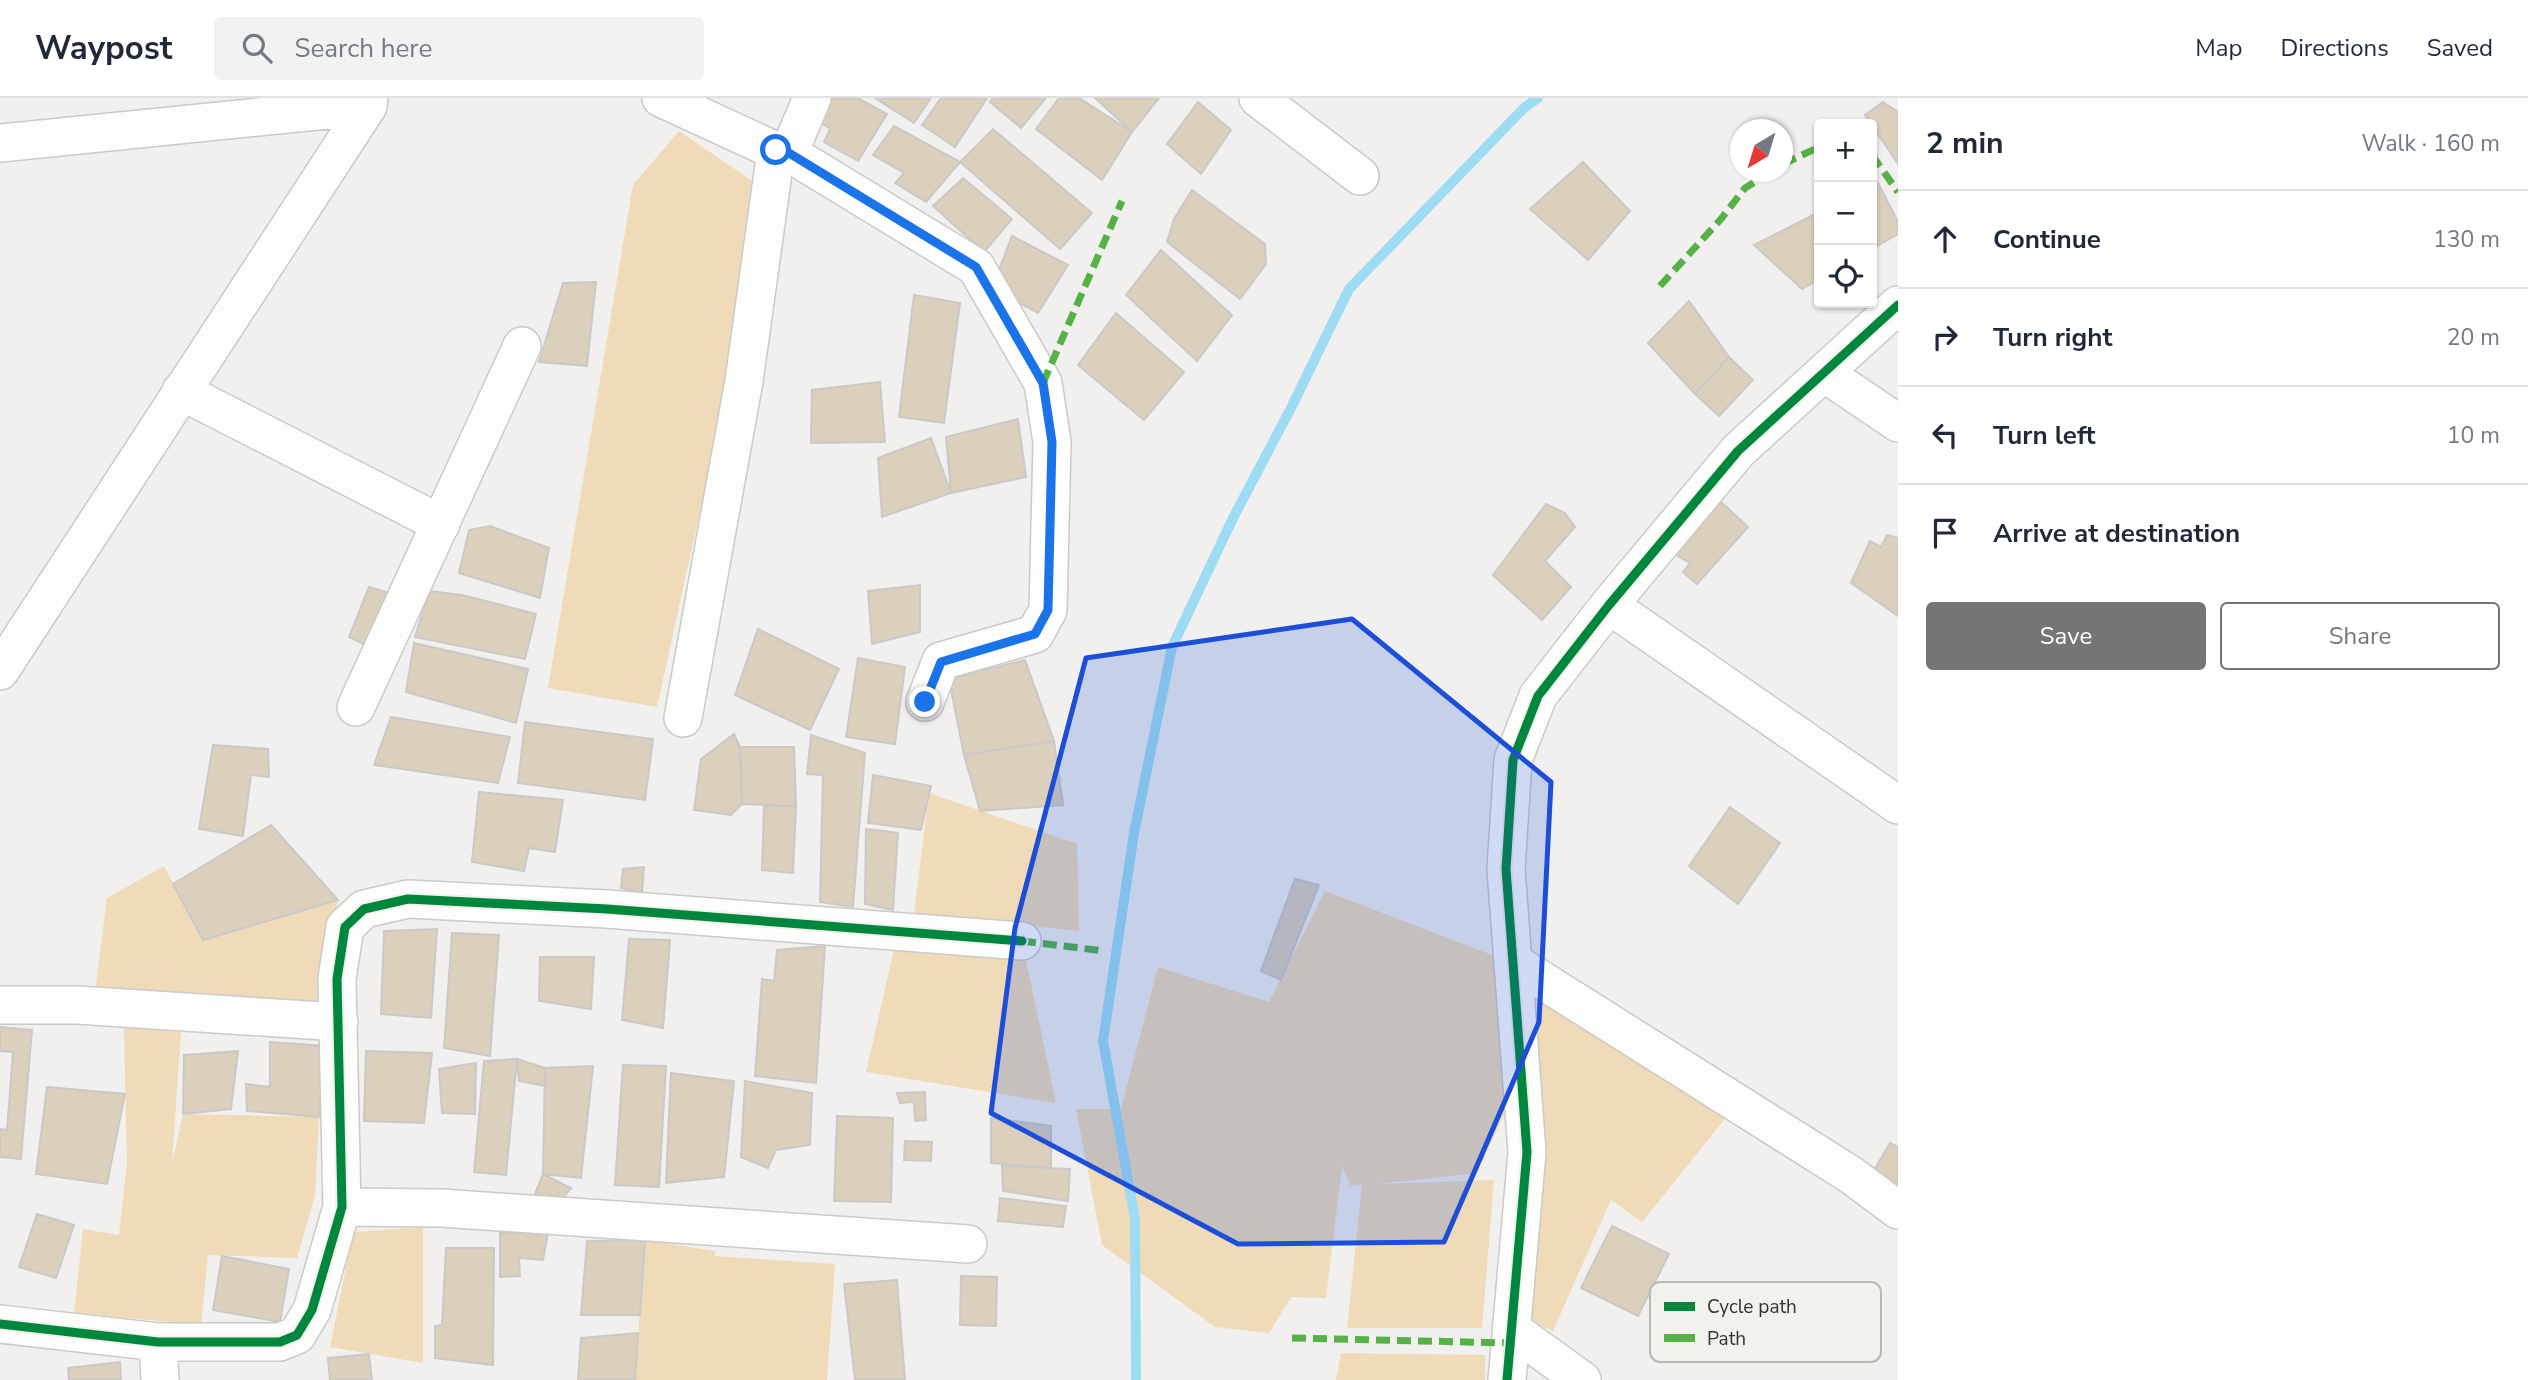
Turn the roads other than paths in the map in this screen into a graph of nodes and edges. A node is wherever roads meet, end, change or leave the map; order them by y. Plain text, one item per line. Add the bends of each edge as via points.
1 (661, 98) edge
2 (812, 98) edge
3 (1258, 98) edge
4 (368, 102) edge
5 (0, 143) edge
6 (782, 152) junction
7 (1360, 176) dead end
8 (1898, 305) edge
9 (523, 346) dead end
10 (1824, 373) junction
11 (181, 391) junction
12 (1898, 423) edge
13 (441, 524) junction
14 (1609, 605) junction
15 (0, 671) edge
16 (925, 702) dead end
17 (356, 707) dead end
18 (683, 718) dead end
19 (1898, 804) edge
20 (1021, 941) dead end
21 (1513, 962) junction
22 (0, 1004) edge
23 (338, 1022) junction
24 (342, 1207) junction
25 (1898, 1210) edge
26 (968, 1244) dead end
27 (0, 1324) edge
28 (1511, 1329) junction
29 (158, 1342) junction
30 (160, 1380) edge
31 (1507, 1380) edge
32 (1583, 1380) edge

1 - 6 street
2 - 6 street
3 - 7 street
4 - 5 street
4 - 11 street
6 - 16 street via 976,267 1043,383 1052,442 1048,610 1035,634 941,662
6 - 18 street
8 - 10 street
9 - 13 street
10 - 12 street
10 - 14 street via 1738,452
11 - 13 street
11 - 15 street
13 - 17 street
14 - 19 street
14 - 21 street via 1538,696 1513,760 1506,869
20 - 23 street via 607,909 408,899 364,909 345,927 337,979
21 - 25 street via 1851,1175
21 - 28 street via 1527,1152
22 - 23 street
23 - 24 street
24 - 26 street via 441,1208
24 - 29 street via 312,1310 297,1335 280,1342
27 - 29 street
28 - 31 street
28 - 32 street
29 - 30 street

